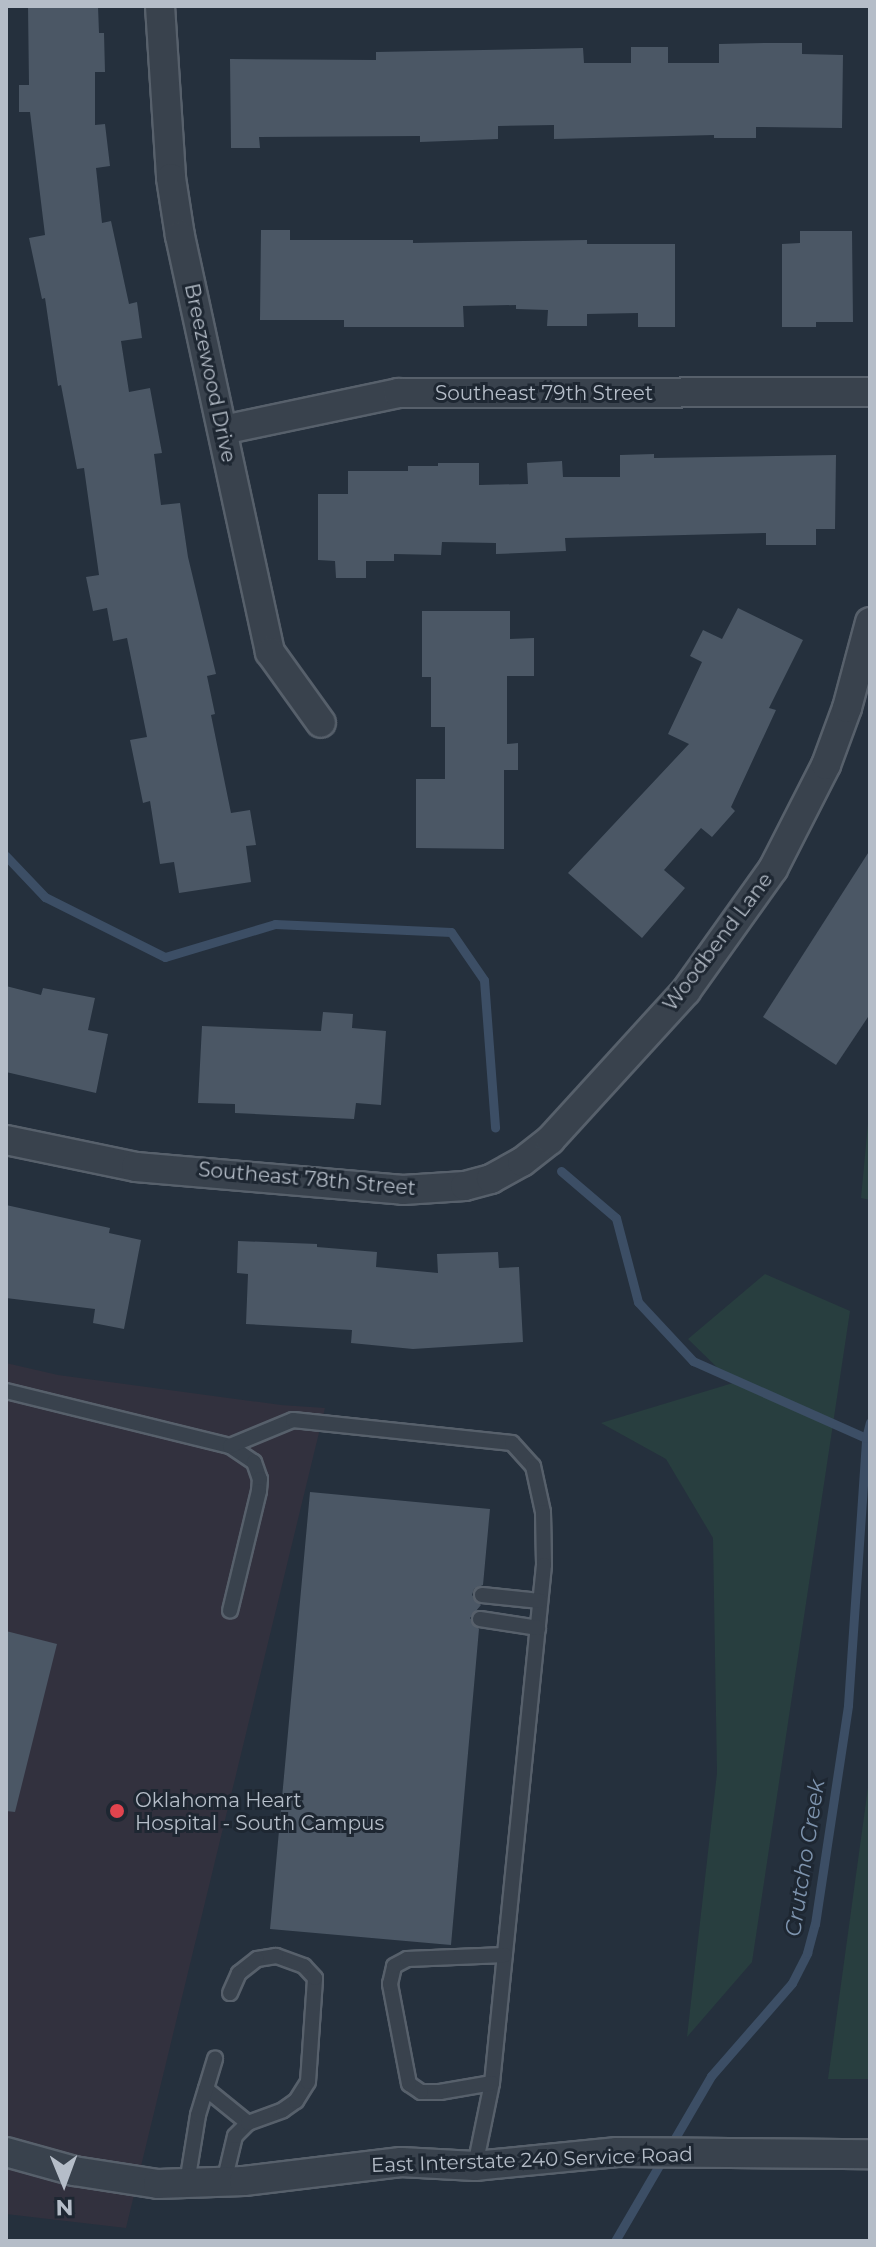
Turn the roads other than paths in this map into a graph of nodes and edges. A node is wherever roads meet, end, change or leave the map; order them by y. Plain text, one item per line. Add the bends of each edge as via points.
1 (160, 6) edge
2 (870, 392) edge
3 (223, 430) junction
4 (870, 622) edge
5 (321, 723) dead end
6 (582, 1106) joint
7 (6, 1140) edge
8 (6, 1391) edge
9 (230, 1446) junction
10 (482, 1595) dead end
11 (540, 1601) junction
12 (230, 1611) dead end
13 (480, 1619) dead end
14 (538, 1628) junction
15 (505, 1955) junction
16 (230, 1993) dead end
17 (215, 2059) dead end
18 (492, 2083) junction
19 (206, 2089) junction
20 (248, 2123) junction
21 (6, 2152) edge
22 (870, 2154) edge
23 (475, 2166) junction
24 (224, 2182) junction
25 (187, 2183) junction

1 - 3 street, Breezewood Drive via 171,178
2 - 3 street, Southeast 79th Street via 398,393
3 - 5 street, Breezewood Drive via 270,652
4 - 6 street, Woodbend Lane via 826,765 773,869 686,991
6 - 7 street, Southeast 78th Street via 522,1162 491,1179 440,1190 136,1167
8 - 9 lane
9 - 11 lane via 293,1420 512,1443 533,1466 543,1512
9 - 12 lane via 254,1462 260,1479
10 - 11 lane
11 - 14 lane
13 - 14 lane
14 - 15 lane
15 - 18 lane
15 - 18 lane via 407,1959 394,1966 390,1984 409,2084 421,2092 440,2092
16 - 20 lane via 239,1973 257,1959 276,1956 304,1966 315,1978 308,2082 296,2101
17 - 19 lane
18 - 23 lane
19 - 20 lane
19 - 25 lane
20 - 24 lane via 235,2136
21 - 25 street, East Interstate 240 Service Road via 74,2171 158,2184
22 - 23 street, East Interstate 240 Service Road via 617,2152
23 - 24 street, East Interstate 240 Service Road via 401,2162
24 - 25 street, East Interstate 240 Service Road

